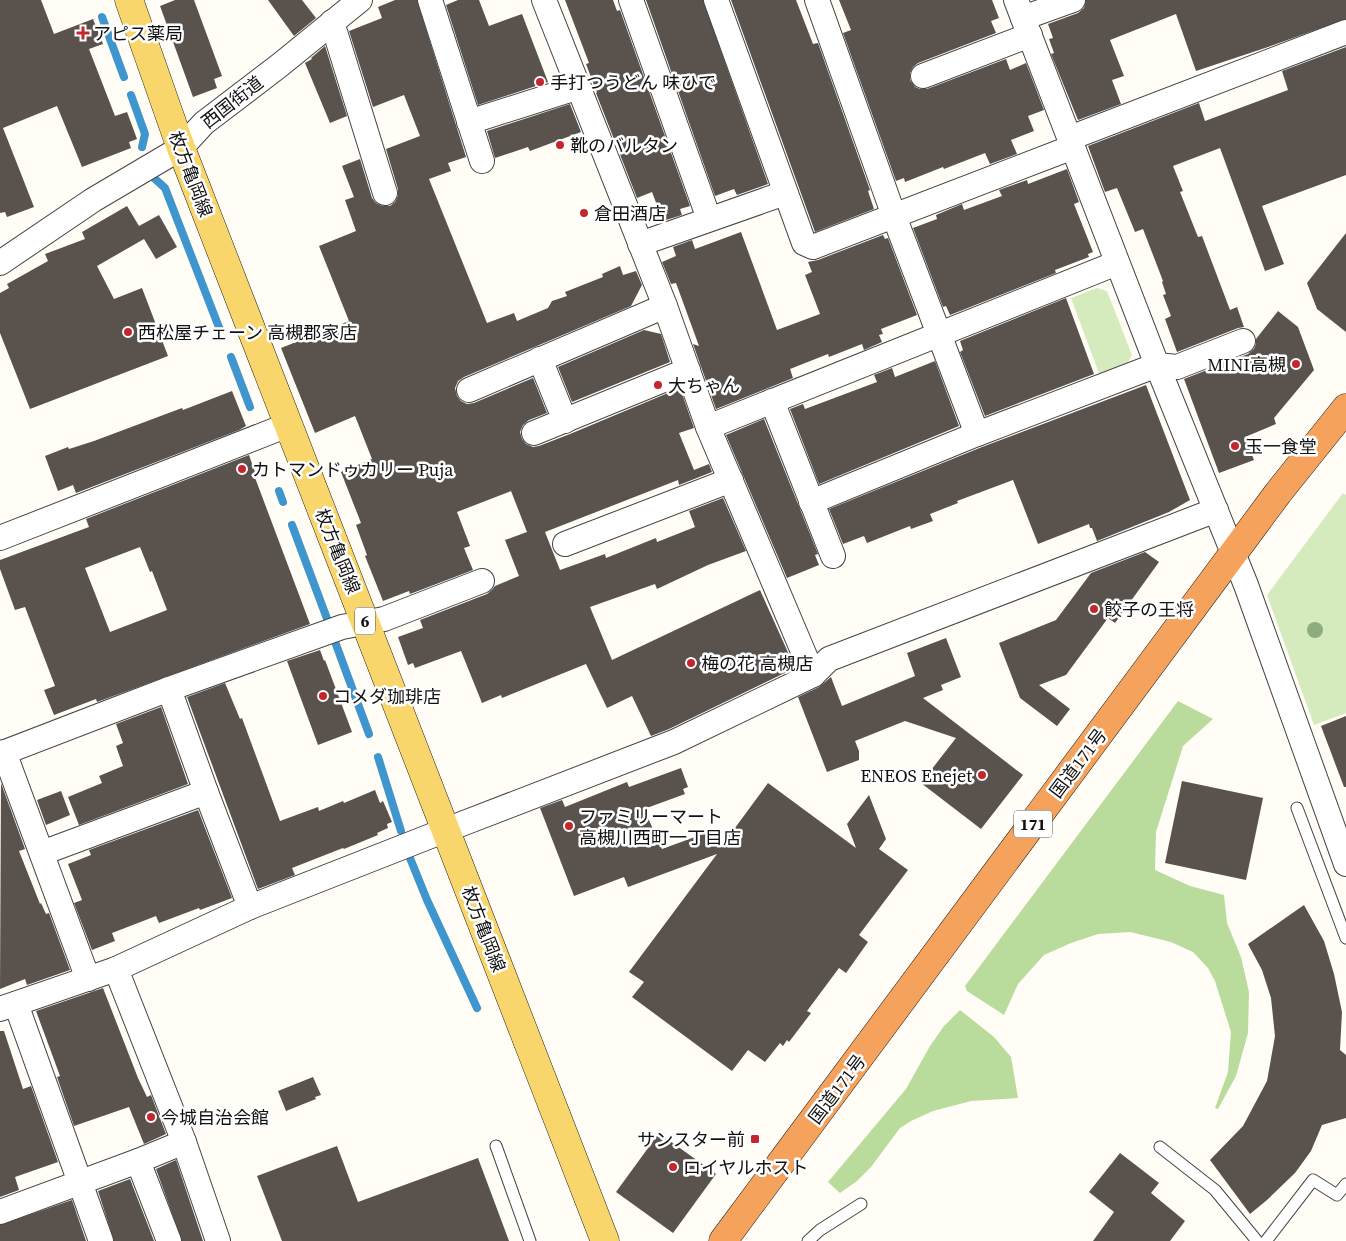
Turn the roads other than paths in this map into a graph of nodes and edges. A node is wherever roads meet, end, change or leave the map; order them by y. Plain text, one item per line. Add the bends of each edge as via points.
1 (129, 0) edge
2 (360, 0) edge
3 (430, 0) edge
4 (544, 0) edge
5 (631, 0) edge
6 (716, 0) edge
7 (817, 0) edge
8 (1073, 0) edge
9 (1023, 18) edge
10 (332, 22) junction
11 (1346, 32) edge
12 (923, 76) dead end
13 (579, 87) junction
14 (469, 122) junction
15 (1072, 142) junction
16 (181, 148) junction
17 (482, 162) dead end
18 (385, 193) dead end
19 (785, 193) junction
20 (894, 216) junction
21 (709, 219) junction
22 (640, 244) junction
23 (0, 263) edge
24 (1118, 263) junction
25 (665, 306) junction
26 (939, 334) junction
27 (1243, 342) dead end
28 (540, 359) junction
29 (1157, 365) junction
30 (688, 370) junction
31 (469, 390) dead end
32 (772, 401) junction
33 (1346, 408) edge
34 (565, 421) junction
35 (288, 425) junction
36 (708, 427) junction
37 (534, 433) dead end
38 (977, 434) junction
39 (731, 480) junction
40 (812, 502) junction
41 (1216, 510) junction
42 (0, 538) edge
43 (565, 544) dead end
44 (1234, 554) junction
45 (833, 556) dead end
46 (482, 581) dead end
47 (366, 622) junction
48 (813, 675) junction
49 (169, 690) junction
50 (2, 753) edge
51 (206, 792) junction
52 (1297, 808) dead end
53 (446, 830) junction
54 (42, 853) junction
55 (1346, 864) edge
56 (250, 907) junction
57 (1346, 938) edge
58 (116, 969) junction
59 (88, 979) junction
60 (8, 1007) edge
61 (184, 1142) junction
62 (496, 1146) dead end
63 (1160, 1147) dead end
64 (138, 1161) junction
65 (79, 1183) junction
66 (1346, 1184) edge
67 (861, 1204) dead end
68 (0, 1212) edge
69 (101, 1241) edge
70 (168, 1241) edge
71 (218, 1241) edge
72 (530, 1241) edge
73 (604, 1241) edge
74 (724, 1241) edge
75 (808, 1241) edge
76 (1257, 1241) edge
77 (1266, 1241) edge

1 - 16 main road, 枚方亀岡線 / 6
2 - 10 street, 西国街道
3 - 14 street
4 - 13 street
5 - 21 street
6 - 19 street
7 - 20 street
8 - 9 street
9 - 12 street
9 - 15 street
10 - 16 street, 西国街道 via 204,123
10 - 18 street
11 - 15 street
13 - 14 street
13 - 22 street
14 - 17 street
15 - 20 street
15 - 24 street
16 - 23 street, 西国街道 via 93,200
16 - 35 main road, 枚方亀岡線 / 6
19 - 20 street via 804,243 813,247
19 - 21 street
20 - 26 street
21 - 22 street
22 - 25 street
24 - 26 street
24 - 29 street
25 - 28 street
25 - 30 street
26 - 32 street
26 - 38 street
27 - 29 street via 1177,367
28 - 31 street
28 - 34 street
29 - 38 street
29 - 41 street
30 - 34 street
30 - 36 street
32 - 36 street
32 - 40 street
33 - 44 highway, 国道171号 / 171
34 - 37 street
35 - 42 street
35 - 47 main road, 枚方亀岡線 / 6
36 - 39 street
38 - 40 street
39 - 43 street
39 - 48 street
40 - 45 street
41 - 44 street
41 - 48 street via 830,659
44 - 55 street
44 - 74 highway, 国道171号 / 171
46 - 47 street via 384,619
47 - 49 street via 342,627
47 - 53 main road, 枚方亀岡線 / 6
48 - 53 street via 674,742
49 - 50 street
49 - 51 street
50 - 54 street
51 - 54 street
51 - 56 street
52 - 57 lane
53 - 56 street
53 - 73 main road, 枚方亀岡線 / 6
54 - 59 street
56 - 58 street
58 - 59 street
58 - 61 street
59 - 60 street
60 - 65 street
61 - 64 street
61 - 71 street
62 - 72 lane
63 - 76 lane via 1215,1190
64 - 65 street
64 - 70 street
65 - 68 street
65 - 69 street
66 - 77 lane via 1337,1195 1312,1180
67 - 75 lane

